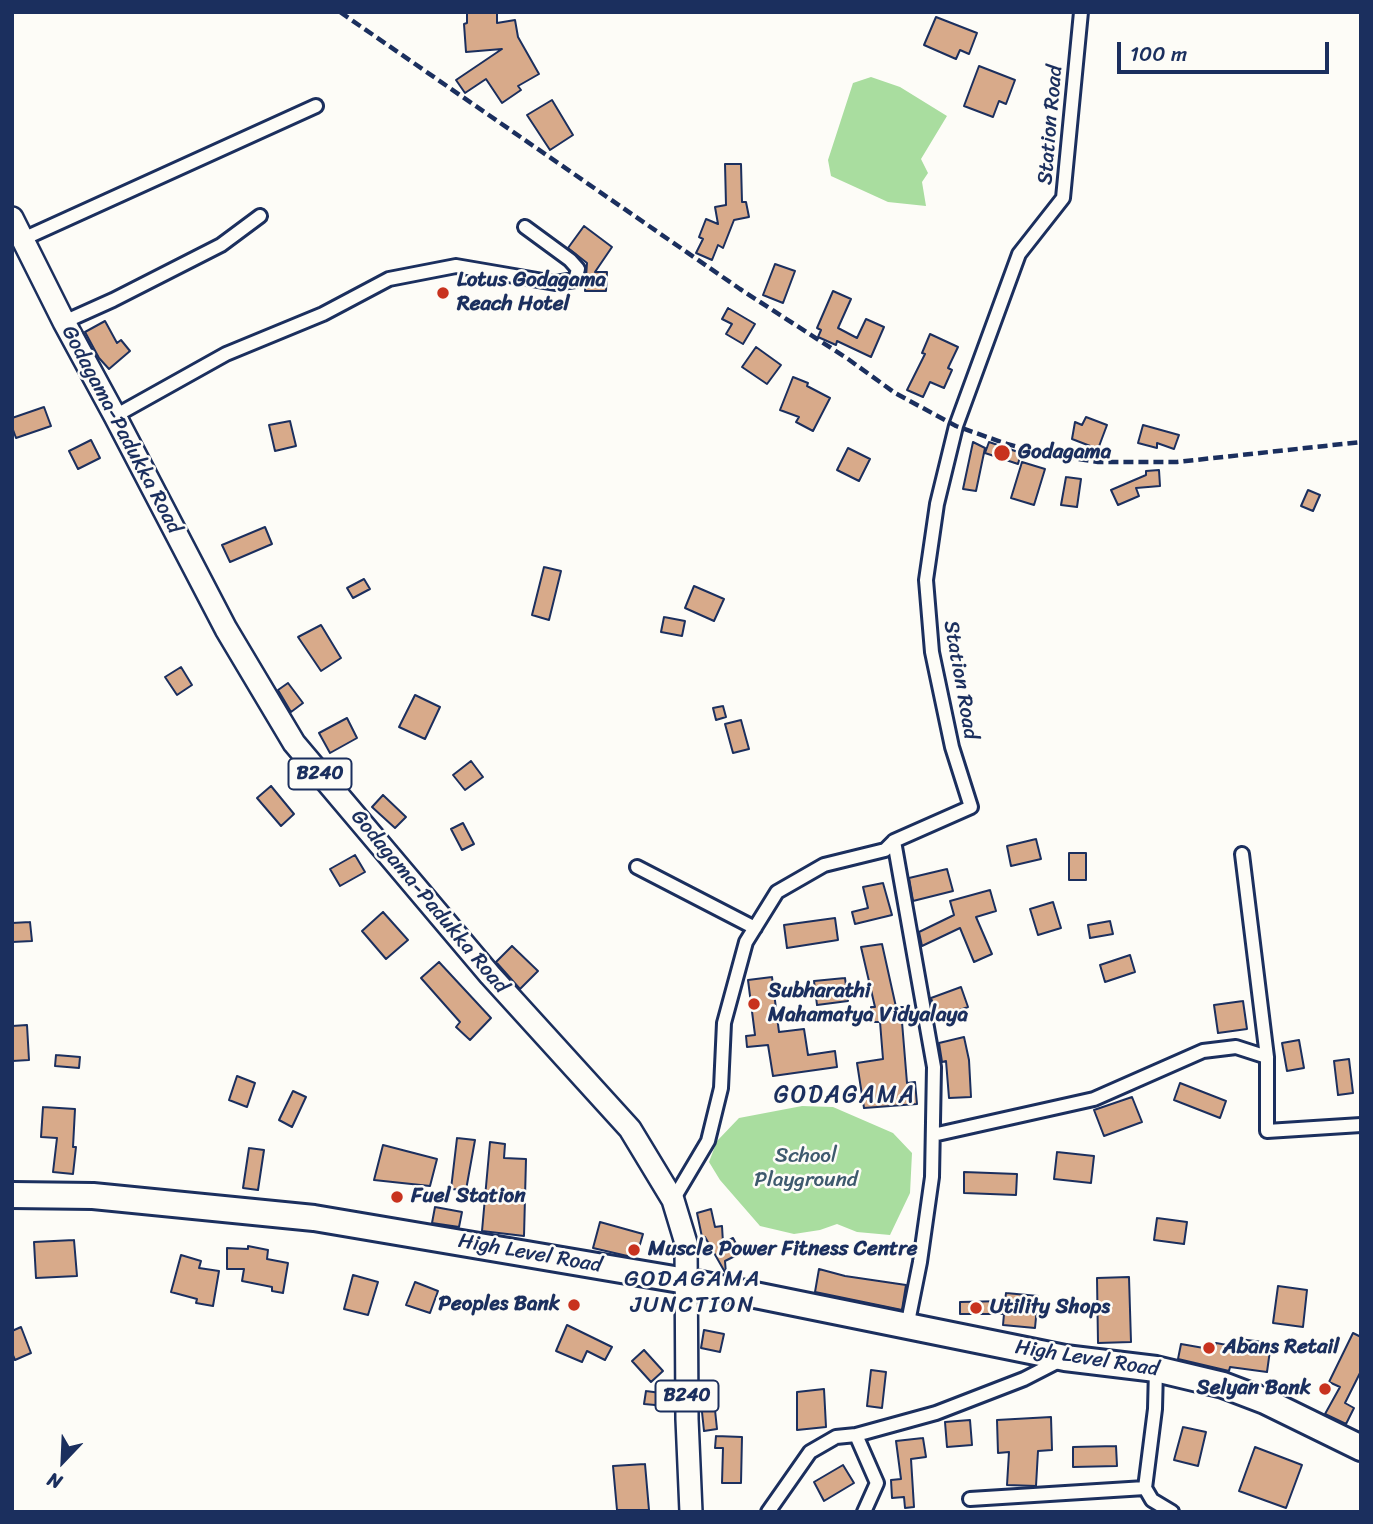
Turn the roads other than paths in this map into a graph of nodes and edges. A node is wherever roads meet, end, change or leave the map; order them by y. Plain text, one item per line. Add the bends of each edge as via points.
1 (1081, 12) edge
2 (316, 106) dead end
3 (260, 216) dead end
4 (12, 218) edge
5 (525, 227) dead end
6 (23, 239) junction
7 (64, 322) junction
8 (115, 416) junction
9 (894, 841) junction
10 (1242, 854) dead end
11 (637, 867) dead end
12 (755, 928) junction
13 (1268, 1057) junction
14 (1361, 1125) edge
15 (933, 1135) junction
16 (12, 1195) edge
17 (673, 1200) junction
18 (686, 1281) junction
19 (907, 1327) junction
20 (1065, 1358) junction
21 (1156, 1369) junction
22 (856, 1435) junction
23 (1361, 1448) edge
24 (1145, 1488) junction
25 (970, 1499) dead end
26 (691, 1512) edge
27 (768, 1512) edge
28 (864, 1512) edge
29 (1172, 1512) edge

1 - 9 street, Station Road via 1063,198 1019,254 961,414 937,504 926,580 932,652 952,747 971,807
2 - 6 street
3 - 7 street via 222,245
4 - 6 main road, Godagama-Padukka Road / B240
5 - 8 street via 570,260 578,270 575,280 555,283 456,266 389,279 323,314 226,354
6 - 7 main road, Godagama-Padukka Road / B240
7 - 8 main road, Godagama-Padukka Road / B240
8 - 17 main road, Godagama-Padukka Road / B240 via 226,629 294,743 490,975 630,1129
9 - 12 street via 885,850 824,865 777,892
9 - 15 street via 934,1067
10 - 13 street
11 - 12 street
12 - 17 street via 746,942 724,1024 721,1088 708,1142
13 - 14 street via 1267,1131
13 - 15 street via 1236,1047 1203,1051 1094,1098
15 - 19 street via 932,1177
16 - 18 highway, High Level Road via 93,1196 314,1218
17 - 18 main road, Godagama-Padukka Road / B240 via 686,1243
18 - 19 highway, High Level Road
18 - 26 main road, B240
19 - 20 highway, High Level Road
20 - 21 highway, High Level Road
20 - 22 street via 936,1413
21 - 23 highway, High Level Road via 1223,1385 1265,1401
21 - 24 street
22 - 27 street via 836,1437 810,1452
22 - 28 street via 877,1483
24 - 25 street
24 - 29 street via 1152,1500

